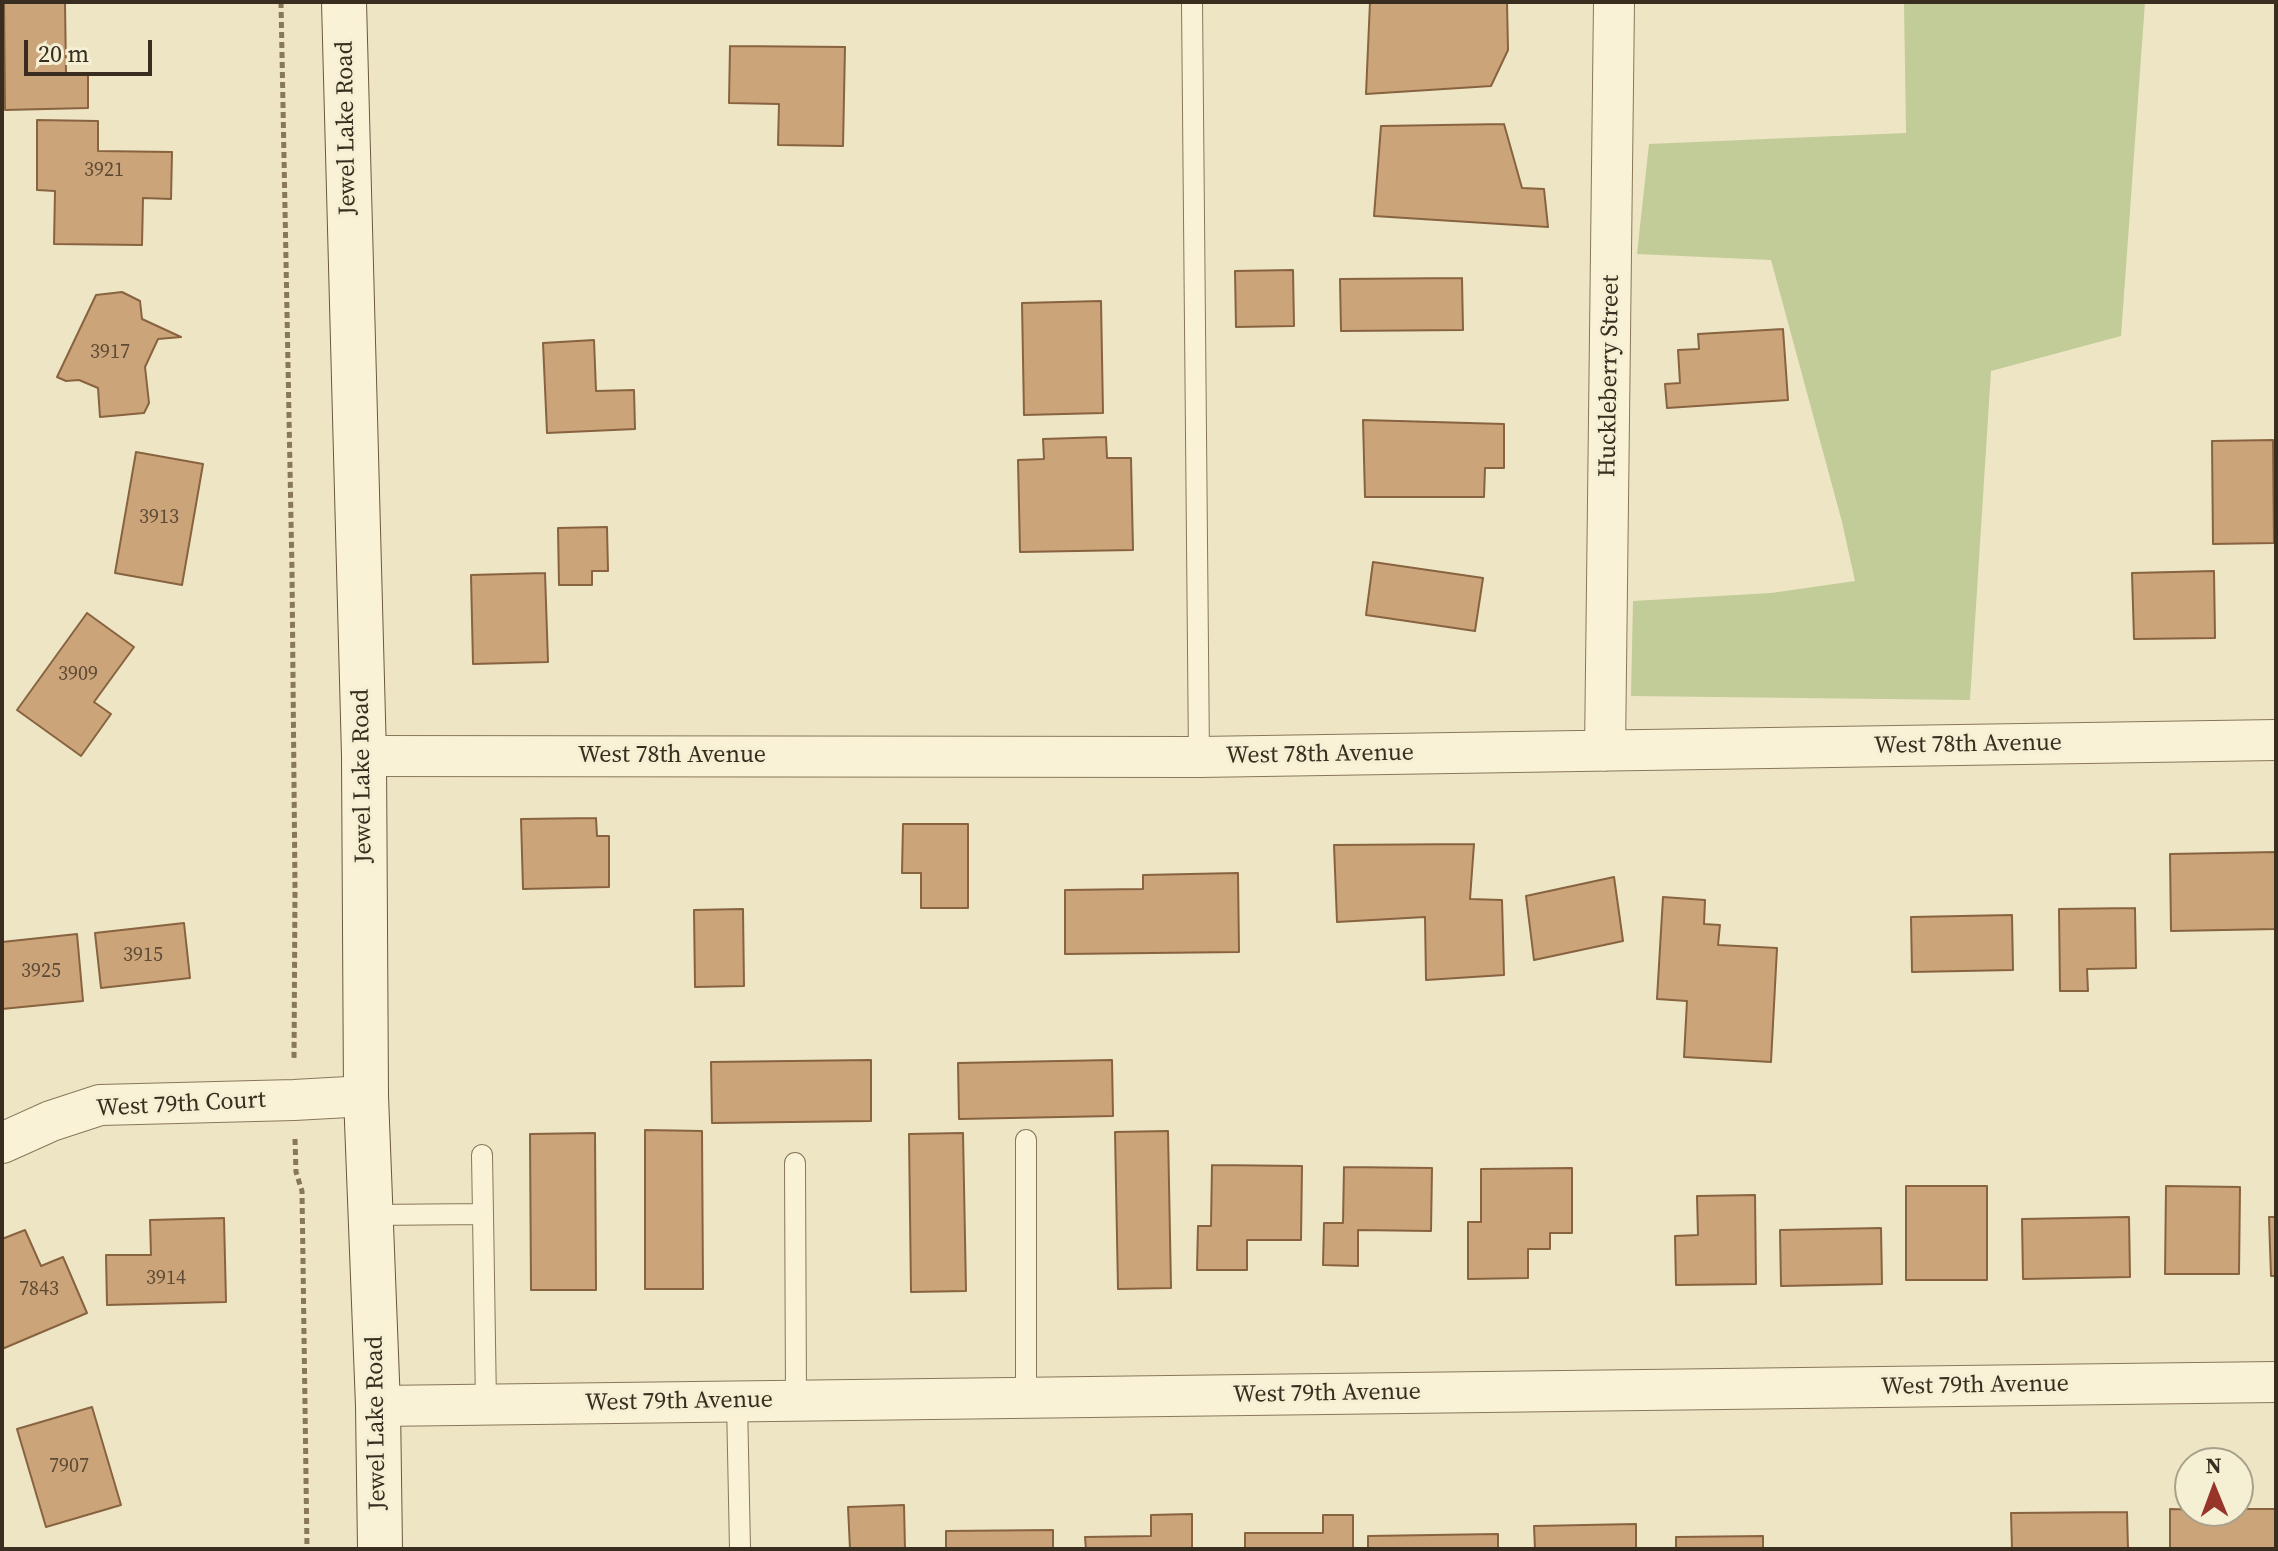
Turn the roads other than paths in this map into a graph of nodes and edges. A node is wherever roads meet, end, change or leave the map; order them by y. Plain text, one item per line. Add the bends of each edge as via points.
1 (344, 2) edge
2 (1192, 2) edge
3 (1614, 2) edge
4 (2276, 740) edge
5 (1605, 751) junction
6 (364, 756) junction
7 (1199, 757) junction
8 (366, 1096) junction
9 (1026, 1140) dead end
10 (2, 1143) edge
11 (482, 1155) dead end
12 (795, 1163) dead end
13 (483, 1214) junction
14 (371, 1215) junction
15 (2276, 1382) edge
16 (1026, 1397) junction
17 (796, 1401) junction
18 (737, 1402) junction
19 (486, 1405) junction
20 (378, 1406) junction
21 (380, 1549) edge
22 (740, 1549) edge

1 - 6 main road, Jewel Lake Road
2 - 7 lane
3 - 5 street, Huckleberry Street
4 - 5 street, West 78th Avenue
5 - 7 street, West 78th Avenue
6 - 7 street, West 78th Avenue
6 - 8 main road, Jewel Lake Road
8 - 10 street, West 79th Court via 100,1105
8 - 14 main road, Jewel Lake Road
9 - 16 lane
11 - 13 lane
12 - 17 lane
13 - 14 lane
13 - 19 lane
14 - 20 main road, Jewel Lake Road
15 - 16 street, West 79th Avenue
16 - 17 street, West 79th Avenue
17 - 18 street, West 79th Avenue
18 - 19 street, West 79th Avenue
18 - 22 lane
19 - 20 street, West 79th Avenue
20 - 21 main road, Jewel Lake Road

